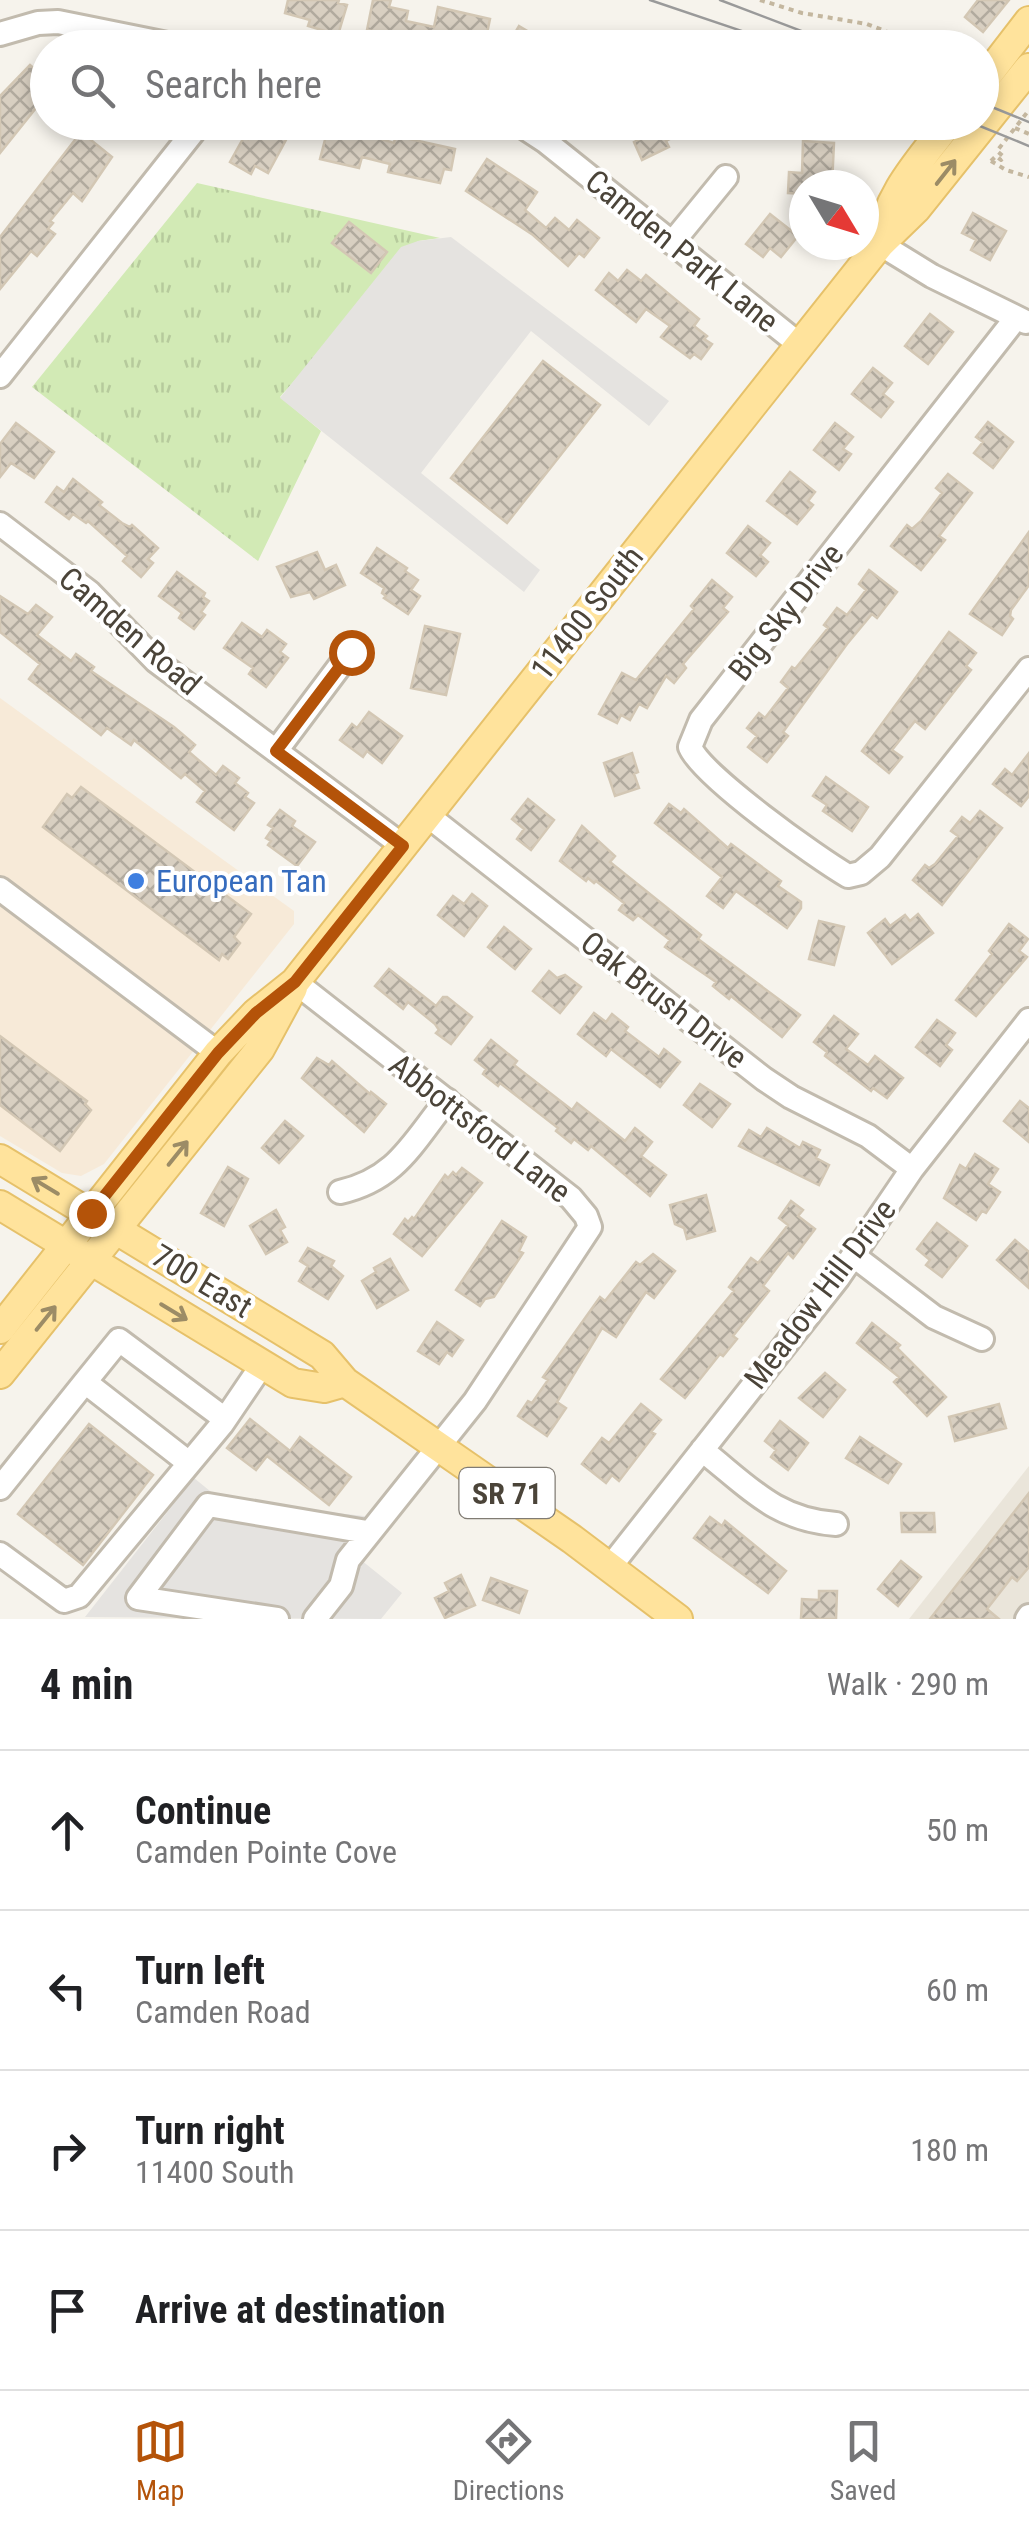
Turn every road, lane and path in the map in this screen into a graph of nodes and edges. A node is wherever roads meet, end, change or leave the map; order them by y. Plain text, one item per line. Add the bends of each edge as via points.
1 (760, 0) edge
2 (1029, 22) edge
3 (98, 30) edge
4 (882, 30) edge
5 (0, 34) edge
6 (999, 60) edge
7 (1029, 68) edge
8 (999, 106) edge
9 (1029, 110) edge
10 (1015, 128) junction
11 (1029, 134) edge
12 (188, 140) edge
13 (539, 140) edge
14 (936, 140) edge
15 (972, 140) edge
16 (1029, 177) edge
17 (726, 178) dead end
18 (672, 243) junction
19 (880, 244) junction
20 (1023, 321) edge
21 (800, 344) junction
22 (0, 376) edge
23 (0, 524) edge
24 (351, 652) dead end
25 (1029, 669) edge
26 (276, 751) junction
27 (427, 815) junction
28 (403, 846) junction
29 (0, 889) edge
30 (295, 982) junction
31 (1029, 1020) edge
32 (1021, 1046) edge
33 (218, 1053) junction
34 (447, 1100) junction
35 (0, 1159) edge
36 (912, 1169) junction
37 (340, 1192) dead end
38 (0, 1206) edge
39 (91, 1213) junction
40 (117, 1229) junction
41 (64, 1247) junction
42 (854, 1256) junction
43 (90, 1262) junction
44 (0, 1328) edge
45 (982, 1339) dead end
46 (262, 1365) junction
47 (0, 1374) edge
48 (85, 1382) junction
49 (345, 1382) junction
50 (225, 1418) junction
51 (441, 1447) junction
52 (702, 1450) junction
53 (182, 1471) junction
54 (0, 1488) edge
55 (208, 1505) junction
56 (836, 1524) dead end
57 (368, 1532) junction
58 (0, 1554) edge
59 (610, 1567) junction
60 (278, 1619) edge
61 (315, 1619) edge
62 (678, 1619) edge

1 - 4 path
2 - 6 main road
3 - 5 street via 58,22
8 -> 7 main road, 11400 South
9 - 10 path
10 - 11 path
10 - 16 path via 996,151 1004,156 991,162
12 - 22 street
13 - 18 street, Camden Park Lane
14 - 19 main road, 11400 South via 895,195
19 -> 15 main road, 11400 South
17 - 18 street
18 - 21 street, Camden Park Lane
19 - 20 street
19 - 21 main road, 11400 South
20 - 25 street, Big Sky Drive via 693,732 690,747 704,768 848,876 880,857
21 - 27 main road, 11400 South
23 - 26 street, Camden Road via 89,592 156,660
24 - 26 street
26 - 28 street, Camden Road
27 - 28 main road, 11400 South
27 - 36 street, Oak Brush Drive via 764,1079 868,1136
28 - 30 main road, 11400 South
29 - 33 street
30 - 33 main road, 11400 South
30 - 34 street, Abbottsford Lane
40 -> 30 main road, 11400 South via 260,1049
31 - 32 street, Meadow Hill Drive
32 - 36 street, Meadow Hill Drive
33 - 39 main road, 11400 South
34 - 37 street via 388,1174
34 - 51 street, Abbottsford Lane via 571,1198 590,1227
39 -> 35 main road, 700 East / SR 71
36 - 42 street, Meadow Hill Drive
38 - 41 main road, 700 East
39 - 40 main road, 700 East / SR 71
39 - 41 main road, 11400 South
40 - 43 main road, 11400 South
40 - 49 main road, 700 East / SR 71 via 322,1355
41 - 43 main road, 700 East
41 - 44 main road, 11400 South
42 - 45 street via 934,1317
42 - 52 street, Meadow Hill Drive
43 -> 46 main road, 700 East
47 -> 43 main road, 11400 South
46 - 49 main road, 700 East via 302,1387
46 - 50 street
48 - 50 street via 118,1340
48 - 53 street
48 - 54 street
49 - 51 main road, 700 East / SR 71
50 - 53 street
51 - 57 street
51 - 59 main road, 700 East / SR 71
52 - 56 street via 778,1510
52 - 59 street, Meadow Hill Drive
53 - 55 street
53 - 58 street via 79,1596 64,1601
55 - 57 street
55 - 60 street via 138,1598
57 - 61 street via 348,1560 341,1586
59 - 62 main road, 700 East / SR 71

